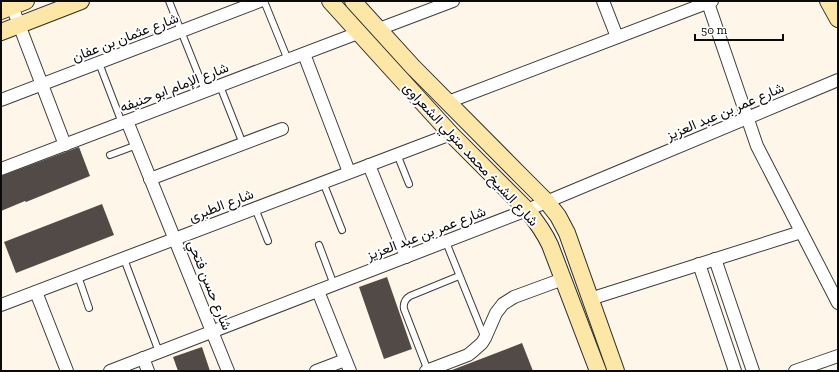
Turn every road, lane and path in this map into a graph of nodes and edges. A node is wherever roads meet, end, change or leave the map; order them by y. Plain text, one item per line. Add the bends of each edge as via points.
1 (81, 1) edge
2 (169, 1) edge
3 (260, 1) edge
4 (264, 1) edge
5 (330, 1) edge
6 (353, 1) edge
7 (454, 1) edge
8 (603, 1) edge
9 (828, 1) edge
10 (710, 2) edge
11 (12, 5) edge
12 (838, 19) edge
13 (19, 25) junction
14 (378, 30) junction
15 (181, 31) junction
16 (1, 32) edge
17 (358, 33) junction
18 (617, 38) junction
19 (304, 54) junction
20 (288, 60) junction
21 (99, 63) junction
22 (838, 80) edge
23 (42, 85) junction
24 (220, 86) junction
25 (205, 92) junction
26 (1, 100) edge
27 (448, 102) junction
28 (747, 118) junction
29 (125, 122) junction
30 (282, 129) dead end
31 (451, 134) junction
32 (243, 144) junction
33 (65, 145) junction
34 (137, 145) junction
35 (397, 154) junction
36 (110, 155) dead end
37 (369, 165) junction
38 (1, 169) edge
39 (349, 172) junction
40 (150, 179) junction
41 (323, 182) junction
42 (409, 184) dead end
43 (547, 202) junction
44 (255, 208) junction
45 (527, 210) junction
46 (342, 230) dead end
47 (801, 232) junction
48 (175, 239) junction
49 (268, 241) dead end
50 (446, 242) junction
51 (319, 245) dead end
52 (406, 257) junction
53 (124, 258) junction
54 (715, 259) junction
55 (699, 264) junction
56 (78, 276) junction
57 (460, 276) junction
58 (563, 279) junction
59 (334, 285) junction
60 (318, 291) junction
61 (36, 292) junction
62 (590, 299) junction
63 (838, 303) edge
64 (1, 305) edge
65 (90, 308) dead end
66 (212, 332) junction
67 (485, 338) junction
68 (159, 352) junction
69 (838, 356) edge
70 (143, 358) junction
71 (348, 365) edge
72 (66, 371) edge
73 (110, 371) edge
74 (148, 371) edge
75 (228, 371) edge
76 (316, 371) edge
77 (427, 371) edge
78 (598, 371) edge
79 (616, 371) edge
80 (735, 371) edge
81 (753, 371) edge
82 (795, 371) edge

1 - 13 street
2 - 15 lane
3 - 15 street, شارع عثمان بن عفان
4 - 20 lane
5 - 17 street, شارع الشيخ محمد متولي الشعراوى
6 - 14 street, شارع الشيخ محمد متولي الشعراوى
7 - 14 street
8 - 18 street
9 - 12 street
10 - 18 street
10 - 28 street
11 - 13 street
13 - 16 street
13 - 23 street
14 - 27 street, شارع الشيخ محمد متولي الشعراوى
15 - 21 street, شارع عثمان بن عفان
15 - 25 lane
17 - 19 street, شارع الإمام ابو حنيفه
17 - 31 street, شارع الشيخ محمد متولي الشعراوى
18 - 27 street
19 - 20 street, شارع الإمام ابو حنيفه
19 - 39 street
20 - 24 street, شارع الإمام ابو حنيفه
21 - 23 street, شارع عثمان بن عفان
21 - 29 lane
22 - 28 street, شارع عمر بن عبد العزيز
23 - 26 street, شارع عثمان بن عفان
23 - 33 street
24 - 25 street, شارع الإمام ابو حنيفه
24 - 32 lane
25 - 29 street, شارع الإمام ابو حنيفه
27 - 43 street, شارع الشيخ محمد متولي الشعراوى
28 - 43 street, شارع عمر بن عبد العزيز
28 - 47 street via 757,146
29 - 33 street, شارع الإمام ابو حنيفه
29 - 34 street, شارع حسن فتحي
30 - 32 street
31 - 35 street, شارع الطبرى
31 - 45 street, شارع الشيخ محمد متولي الشعراوى
32 - 40 street
33 - 38 street, شارع الإمام ابو حنيفه
34 - 36 lane
34 - 40 street, شارع حسن فتحي
35 - 37 street, شارع الطبرى
35 - 42 lane
37 - 39 street, شارع الطبرى
37 - 52 street
39 - 41 street, شارع الطبرى
40 - 48 street, شارع حسن فتحي
41 - 44 street, شارع الطبرى
41 - 46 lane
43 - 45 street, شارع عمر بن عبد العزيز
43 - 62 street, شارع الشيخ محمد متولي الشعراوى via 567,233
44 - 48 street, شارع الطبرى
44 - 49 lane
45 - 50 street, شارع عمر بن عبد العزيز
45 - 58 street, شارع الشيخ محمد متولي الشعراوى via 545,236
47 - 54 street
47 - 63 street
48 - 53 street, شارع الطبرى
48 - 66 street, شارع حسن فتحي
50 - 52 street, شارع عمر بن عبد العزيز
50 - 57 lane
51 - 59 lane
52 - 59 street, شارع عمر بن عبد العزيز
53 - 56 street, شارع الطبرى
53 - 68 lane
54 - 55 street
54 - 81 street
55 - 62 street
55 - 80 street
56 - 61 street, شارع الطبرى
56 - 65 lane
57 - 67 lane
57 - 77 lane via 410,296 405,301 404,308
58 - 67 street via 508,300 499,308
58 - 78 street, شارع الشيخ محمد متولي الشعراوى
59 - 60 street, شارع عمر بن عبد العزيز
60 - 66 street, شارع عمر بن عبد العزيز
60 - 71 street
61 - 64 street, شارع الطبرى
61 - 72 street
62 - 79 street, شارع الشيخ محمد متولي الشعراوى
66 - 68 street, شارع عمر بن عبد العزيز
66 - 75 street, شارع حسن فتحي
67 - 77 street via 468,354
68 - 70 street, شارع عمر بن عبد العزيز
69 - 82 street
70 - 73 street, شارع عمر بن عبد العزيز
70 - 74 street
71 - 76 street

